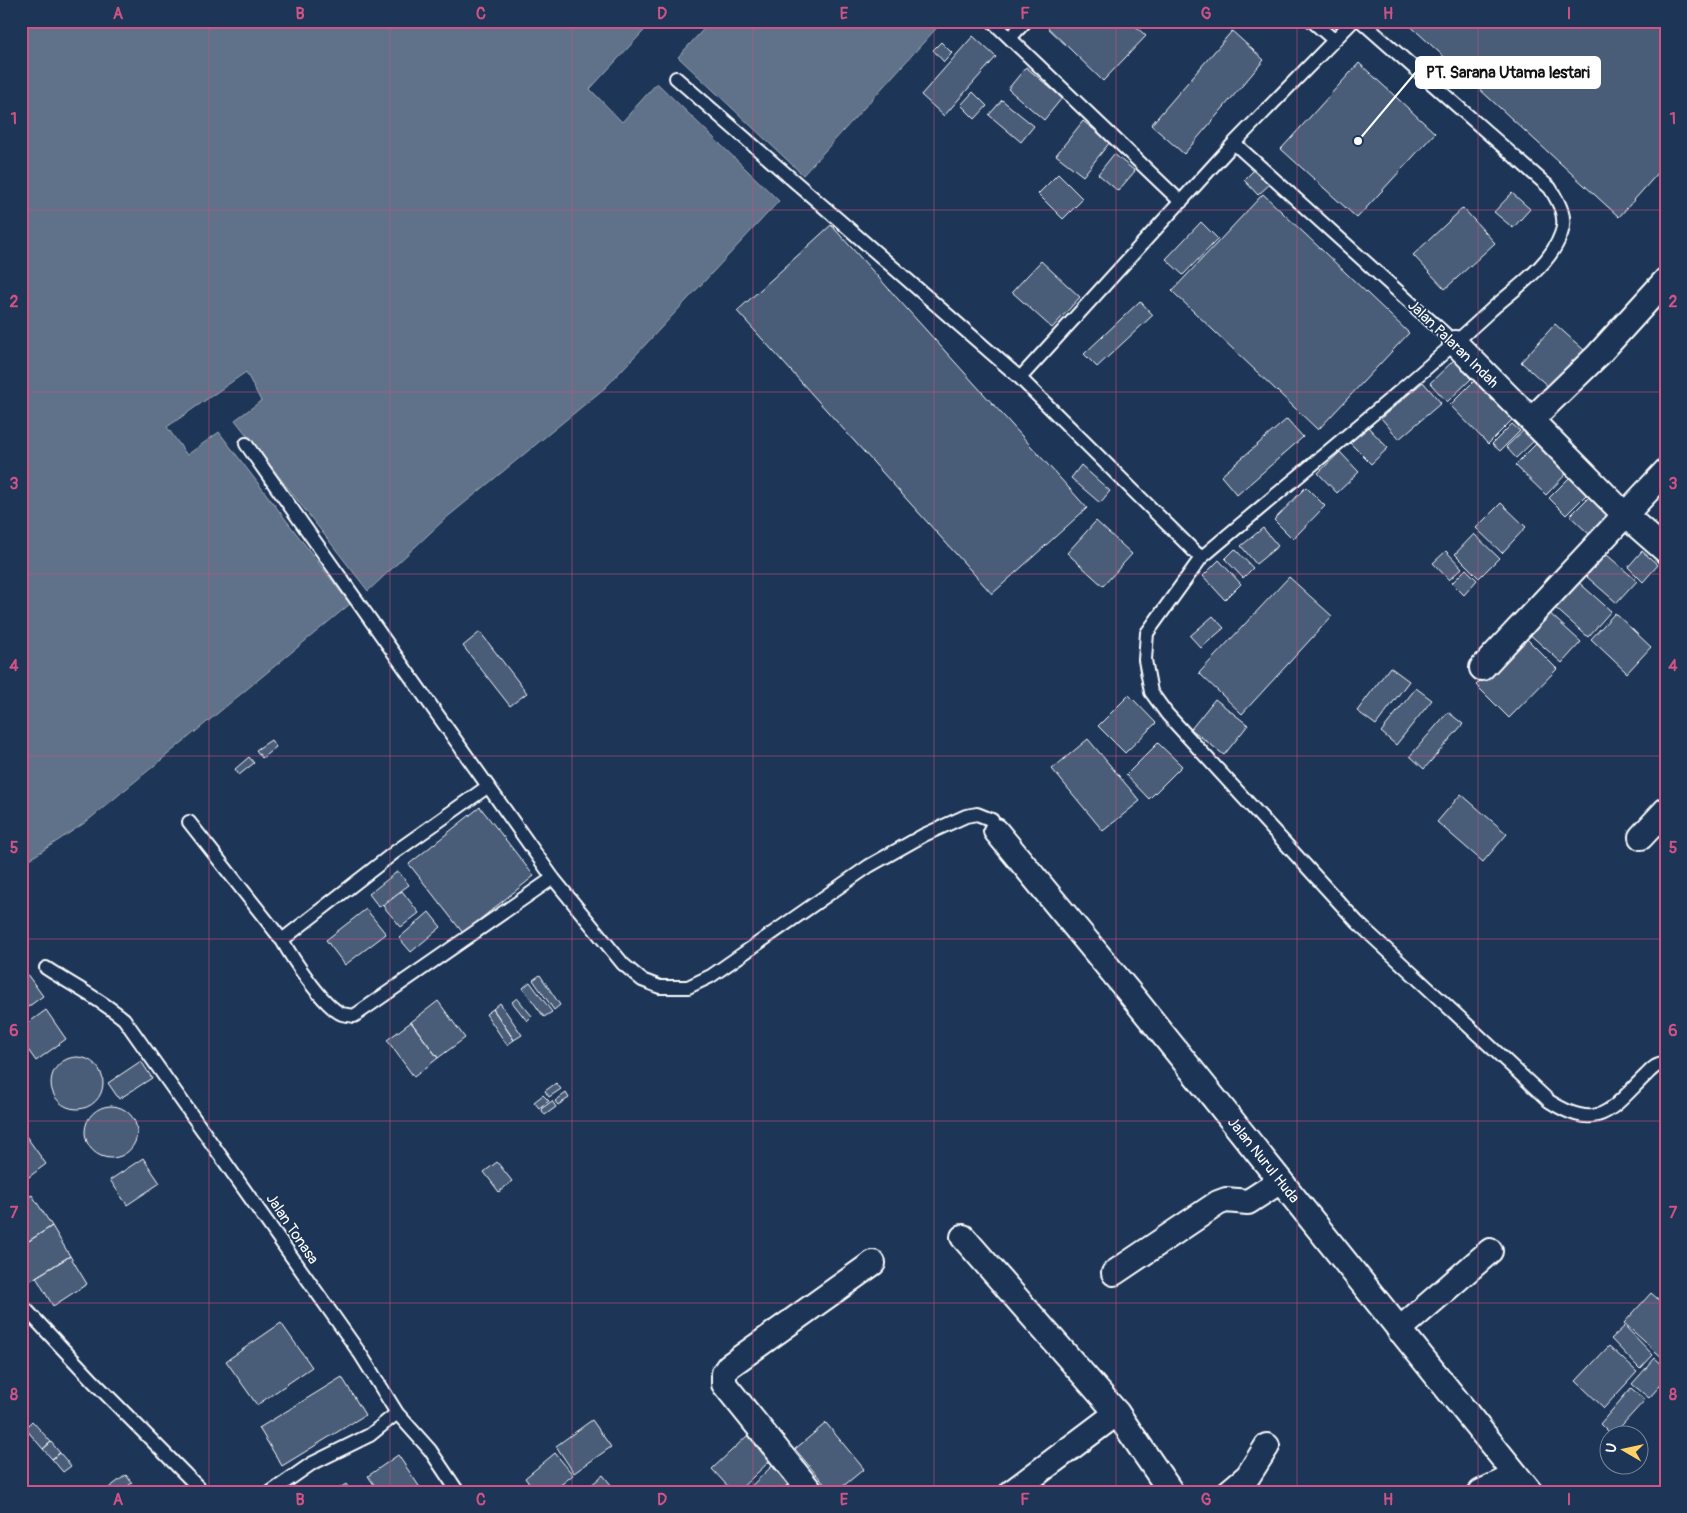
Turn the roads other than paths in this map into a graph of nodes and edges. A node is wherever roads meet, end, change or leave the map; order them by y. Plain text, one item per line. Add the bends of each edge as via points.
1 (992, 21) edge
2 (1026, 21) edge
3 (1312, 21) edge
4 (1353, 21) edge
5 (1361, 21) edge
6 (1010, 38) junction
7 (1334, 40) junction
8 (676, 78) dead end
9 (1234, 143) junction
10 (1181, 202) junction
11 (1666, 280) edge
12 (1455, 343) junction
13 (1020, 378) junction
14 (1531, 420) junction
15 (246, 444) dead end
16 (1666, 471) edge
17 (1625, 515) junction
18 (1666, 551) edge
19 (1201, 558) junction
20 (1482, 668) dead end
21 (487, 787) junction
22 (1666, 810) edge
23 (190, 822) dead end
24 (996, 830) joint
25 (1641, 837) dead end
26 (553, 878) junction
27 (282, 940) junction
28 (46, 968) dead end
29 (1666, 1064) edge
30 (1279, 1182) junction
31 (963, 1237) dead end
32 (1490, 1251) dead end
33 (873, 1263) dead end
34 (1114, 1273) dead end
35 (21, 1304) edge
36 (1400, 1330) junction
37 (397, 1413) junction
38 (1117, 1413) junction
39 (1267, 1446) dead end
40 (1523, 1484) edge
41 (203, 1492) edge
42 (271, 1492) edge
43 (458, 1492) edge
44 (811, 1492) edge
45 (1012, 1492) edge
46 (1171, 1492) edge
47 (1229, 1492) edge
48 (1481, 1492) edge

1 - 6 lane
2 - 6 lane
3 - 7 lane
4 - 7 lane
5 - 12 lane via 1550,188 1560,204 1562,233 1550,255
6 - 10 lane
7 - 9 lane
8 - 13 lane
9 - 10 lane
9 - 12 lane, Jalan Palaran Indah
10 - 13 lane
11 - 14 street
12 - 14 street, Jalan Palaran Indah
12 - 19 lane
13 - 19 lane
14 - 17 street, Jalan Palaran Indah
15 - 21 lane
16 - 17 street
17 - 18 street, Jalan Palaran Indah
17 - 20 street
19 - 29 lane via 1147,633 1145,660 1151,692 1345,908 1549,1101 1566,1112 1580,1117 1596,1117 1609,1111 1654,1067
21 - 26 lane
21 - 27 lane via 395,852
22 - 25 street
23 - 27 lane
24 - 26 lane via 992,820 977,814 924,835 869,866 711,976 688,987 660,987 642,980 623,964
24 - 30 street, Jalan Nurul Huda
26 - 27 lane via 354,1016 342,1014 320,995
28 - 37 lane, Jalan Tonasa via 124,1019 361,1355
30 - 34 street via 1248,1202 1218,1202
30 - 36 street, Jalan Nurul Huda
31 - 38 street
32 - 36 street
33 - 44 street via 729,1366 724,1374 724,1384
35 - 41 lane via 92,1381
36 - 40 street, Jalan Nurul Huda
37 - 42 lane via 370,1434 311,1464
37 - 43 lane, Jalan Tonasa via 430,1450
38 - 45 street
38 - 46 street
39 - 47 street via 1248,1476
40 - 48 street

